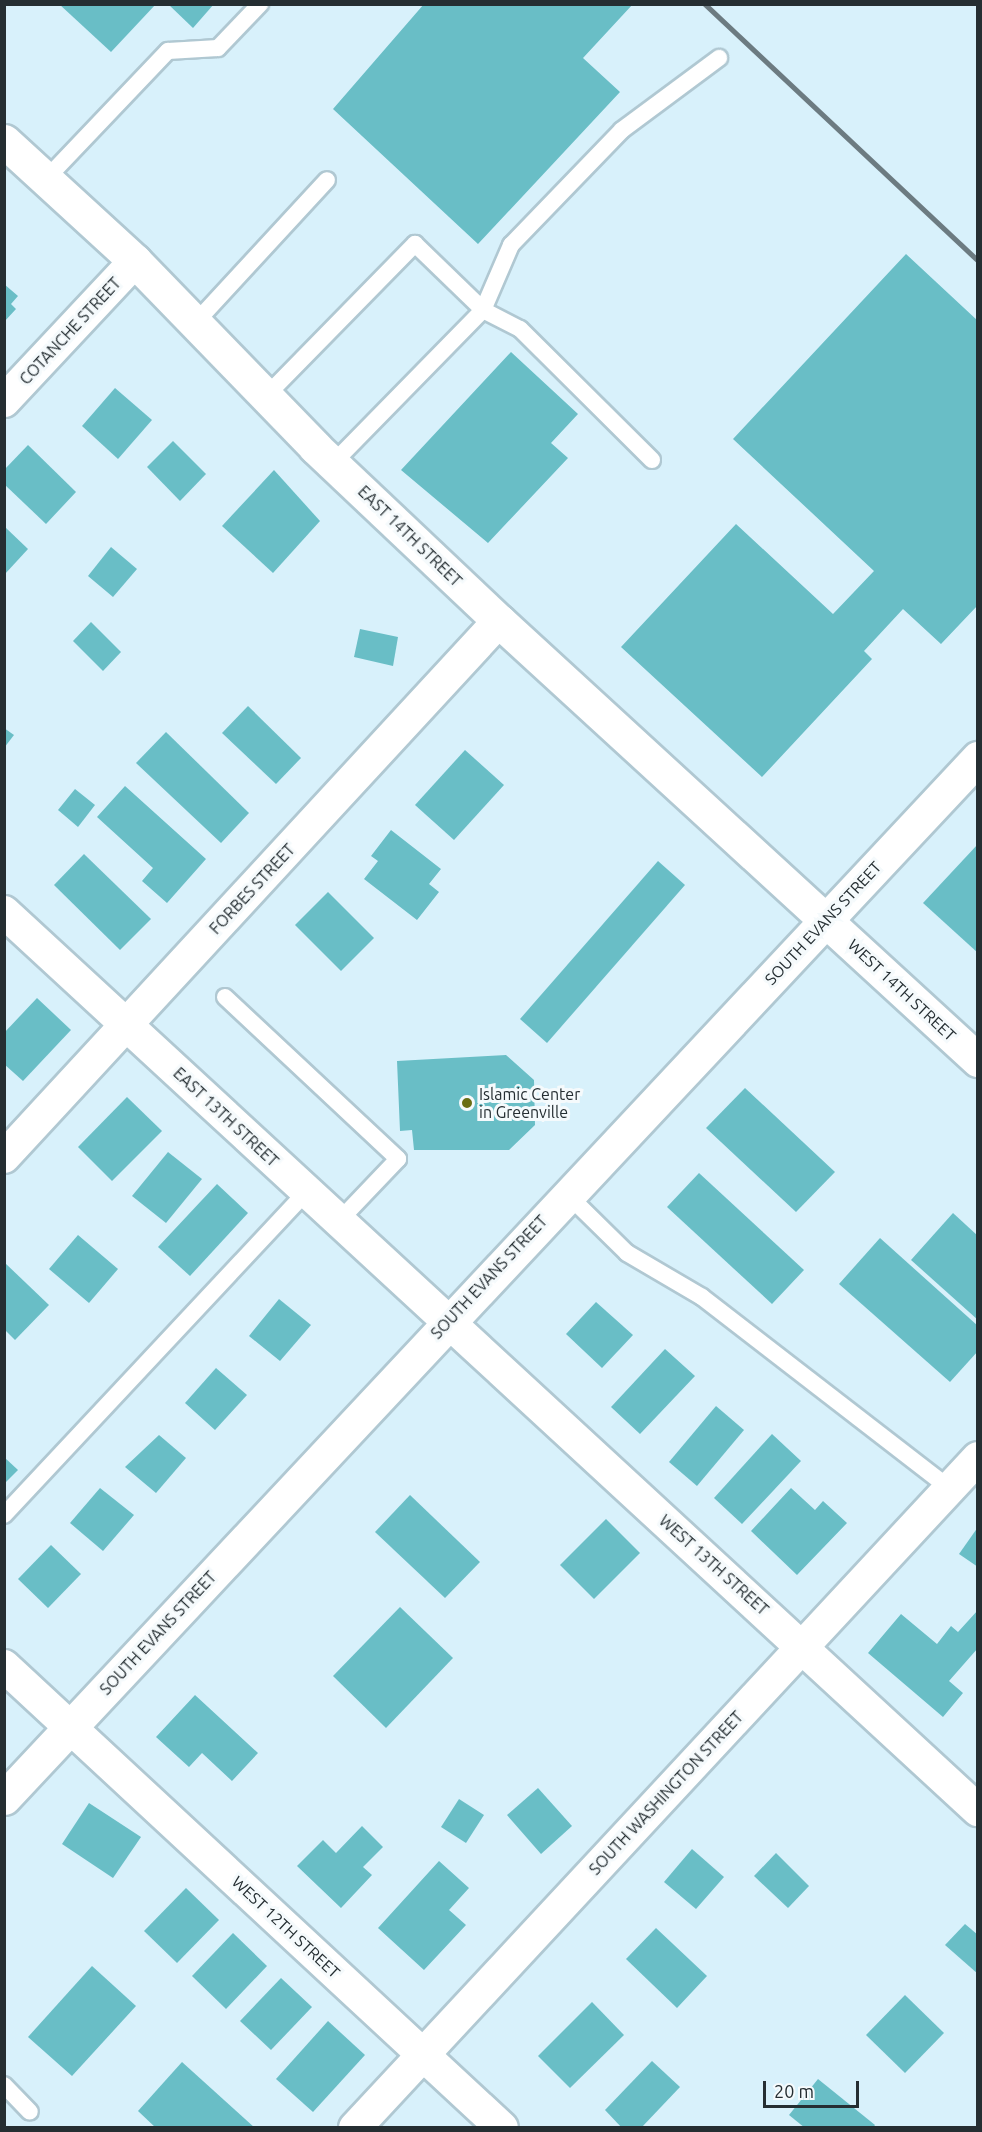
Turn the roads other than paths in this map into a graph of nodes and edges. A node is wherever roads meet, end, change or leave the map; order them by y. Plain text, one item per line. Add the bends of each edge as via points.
1 (260, 4) edge
2 (719, 58) dead end
3 (4, 141) edge
4 (46, 179) junction
5 (327, 180) dead end
6 (135, 261) junction
7 (483, 310) junction
8 (196, 322) junction
9 (266, 396) junction
10 (4, 401) edge
11 (652, 460) dead end
12 (333, 463) junction
13 (499, 621) junction
14 (978, 758) edge
15 (4, 912) edge
16 (827, 920) junction
17 (225, 997) dead end
18 (126, 1025) junction
19 (978, 1059) edge
20 (4, 1157) edge
21 (307, 1191) junction
22 (567, 1194) junction
23 (339, 1221) junction
24 (448, 1322) junction
25 (978, 1458) edge
26 (949, 1488) junction
27 (4, 1515) edge
28 (802, 1646) junction
29 (4, 1666) edge
30 (70, 1727) junction
31 (4, 1798) edge
32 (978, 1810) edge
33 (423, 2054) junction
34 (4, 2085) edge
35 (30, 2112) dead end
36 (355, 2127) edge
37 (502, 2127) edge

1 - 4 lane via 218,48 168,51
2 - 7 lane via 622,130 511,245
3 - 4 main road, EAST 14TH STREET
4 - 6 main road, EAST 14TH STREET
5 - 8 lane
6 - 8 main road, EAST 14TH STREET
6 - 10 street, COTANCHE STREET
7 - 9 lane via 415,244
7 - 11 lane via 520,329
7 - 12 lane
8 - 9 main road, EAST 14TH STREET
9 - 12 main road, EAST 14TH STREET
12 - 13 main road, EAST 14TH STREET
13 - 16 main road, EAST 14TH STREET
13 - 18 street, FORBES STREET
14 - 16 main road, SOUTH EVANS STREET
15 - 18 street, EAST 13TH STREET
16 - 19 main road, WEST 14TH STREET
16 - 22 main road, SOUTH EVANS STREET
17 - 23 lane via 398,1159
18 - 20 street, FORBES STREET
18 - 21 street, EAST 13TH STREET
21 - 23 street, EAST 13TH STREET
21 - 27 lane
22 - 24 main road, SOUTH EVANS STREET
22 - 26 lane via 627,1253 702,1297
23 - 24 street, EAST 13TH STREET
24 - 28 street, WEST 13TH STREET
24 - 30 main road, SOUTH EVANS STREET
25 - 26 street, SOUTH WASHINGTON STREET
26 - 28 street, SOUTH WASHINGTON STREET
28 - 32 street, WEST 13TH STREET
28 - 33 street, SOUTH WASHINGTON STREET
29 - 30 street, WEST 12TH STREET
30 - 31 main road, SOUTH EVANS STREET
30 - 33 street, WEST 12TH STREET
33 - 36 street, SOUTH WASHINGTON STREET
33 - 37 street, WEST 12TH STREET
34 - 35 lane

